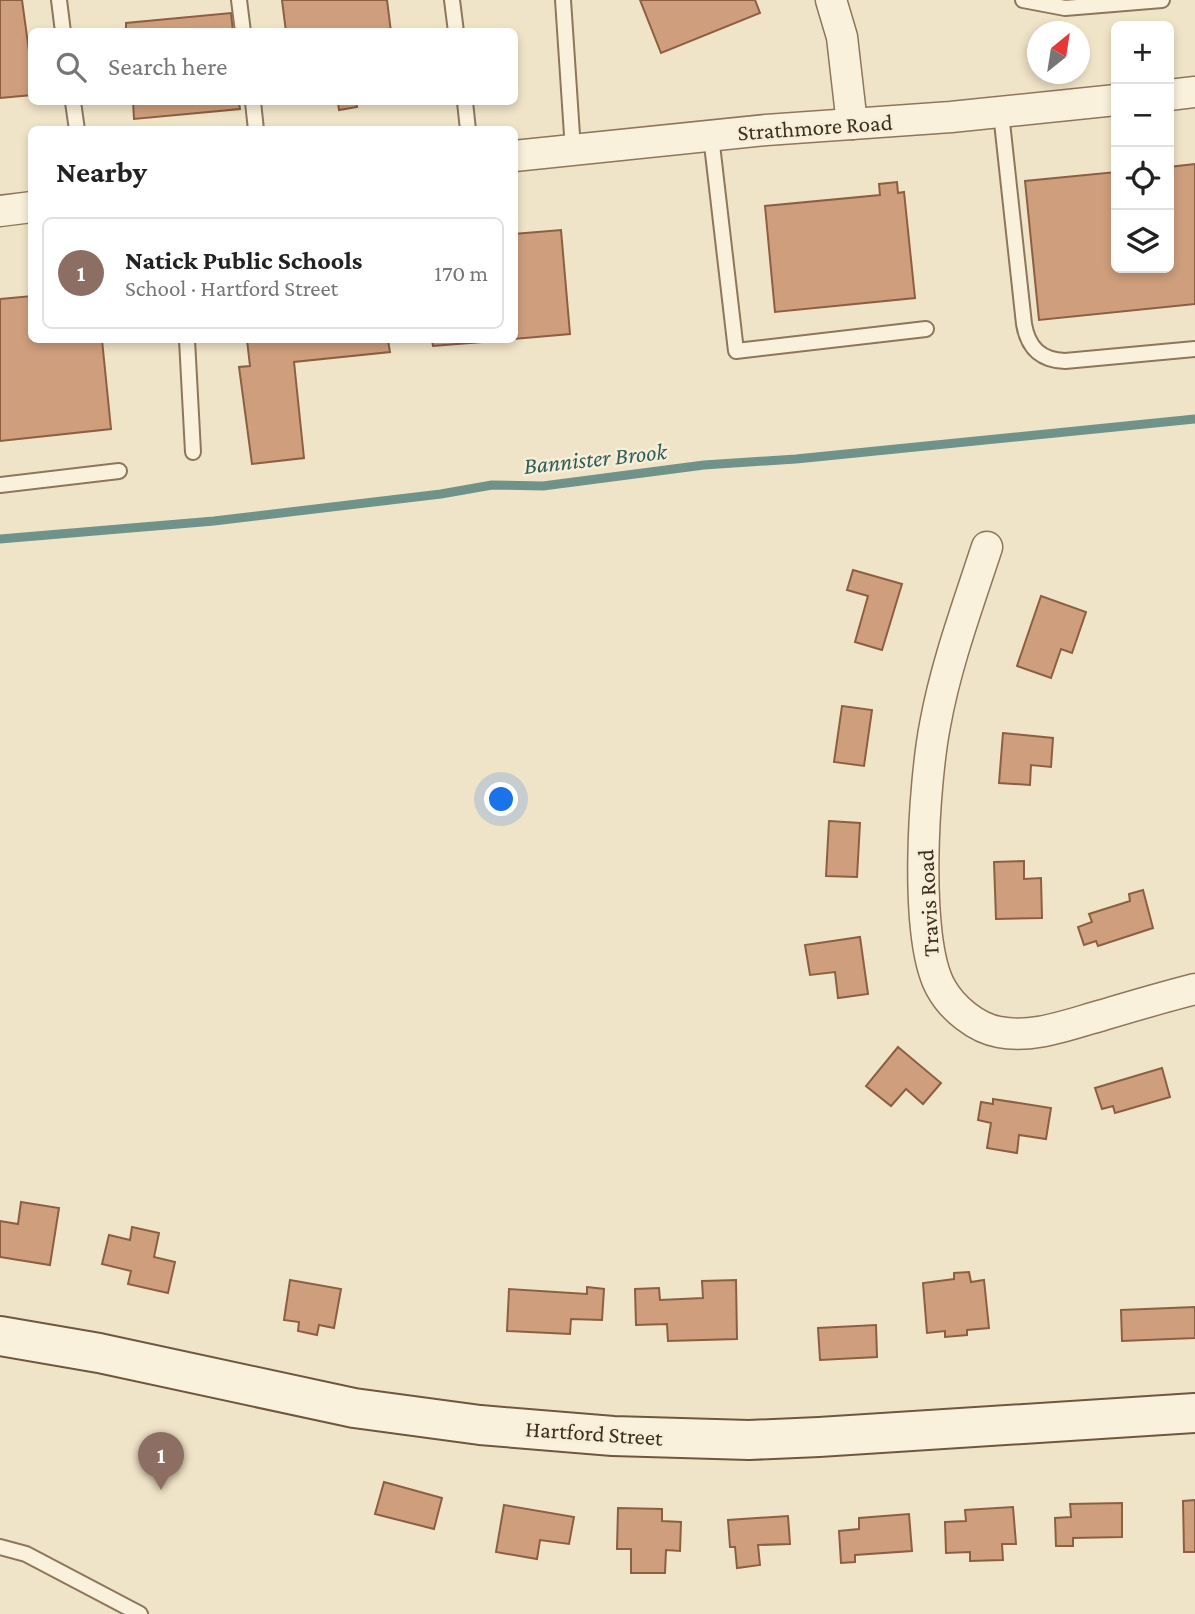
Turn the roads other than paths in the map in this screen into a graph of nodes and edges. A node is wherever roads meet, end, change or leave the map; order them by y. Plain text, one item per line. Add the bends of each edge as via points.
1 (59, 0) edge
2 (239, 0) edge
3 (452, 0) edge
4 (564, 0) edge
5 (831, 0) edge
6 (1023, 0) edge
7 (1162, 0) edge
8 (62, 28) edge
9 (242, 28) edge
10 (456, 28) edge
11 (1195, 92) edge
12 (1174, 94) edge
13 (1111, 101) edge
14 (73, 105) edge
15 (253, 105) edge
16 (465, 105) edge
17 (1001, 113) junction
18 (852, 124) junction
19 (76, 126) edge
20 (256, 126) edge
21 (468, 126) edge
22 (711, 136) junction
23 (573, 150) junction
24 (518, 156) edge
25 (28, 208) edge
26 (0, 211) edge
27 (926, 329) dead end
28 (187, 343) edge
29 (1195, 349) edge
30 (193, 452) dead end
31 (119, 471) dead end
32 (0, 485) edge
33 (987, 547) dead end
34 (1195, 989) edge
35 (0, 1336) edge
36 (1195, 1413) edge
37 (0, 1547) edge
38 (141, 1614) edge

1 - 8 lane
2 - 9 lane
3 - 10 lane
4 - 23 lane
5 - 18 street via 842,37
6 - 7 lane via 1074,8
11 - 12 street
13 - 17 street, Strathmore Road
14 - 19 lane
15 - 20 lane
16 - 21 lane
17 - 18 street, Strathmore Road
17 - 29 lane via 1030,344 1044,358 1065,361
18 - 22 street, Strathmore Road
22 - 23 street, Strathmore Road
22 - 27 lane via 736,351
23 - 24 street, Strathmore Road
25 - 26 street
28 - 30 lane
31 - 32 lane
33 - 34 street, Travis Road via 949,667 929,765 924,894 932,967 940,988 953,1006 974,1022 998,1032 1026,1034
35 - 36 street, Hartford Street via 354,1408 613,1436 749,1440
37 - 38 lane via 26,1554

